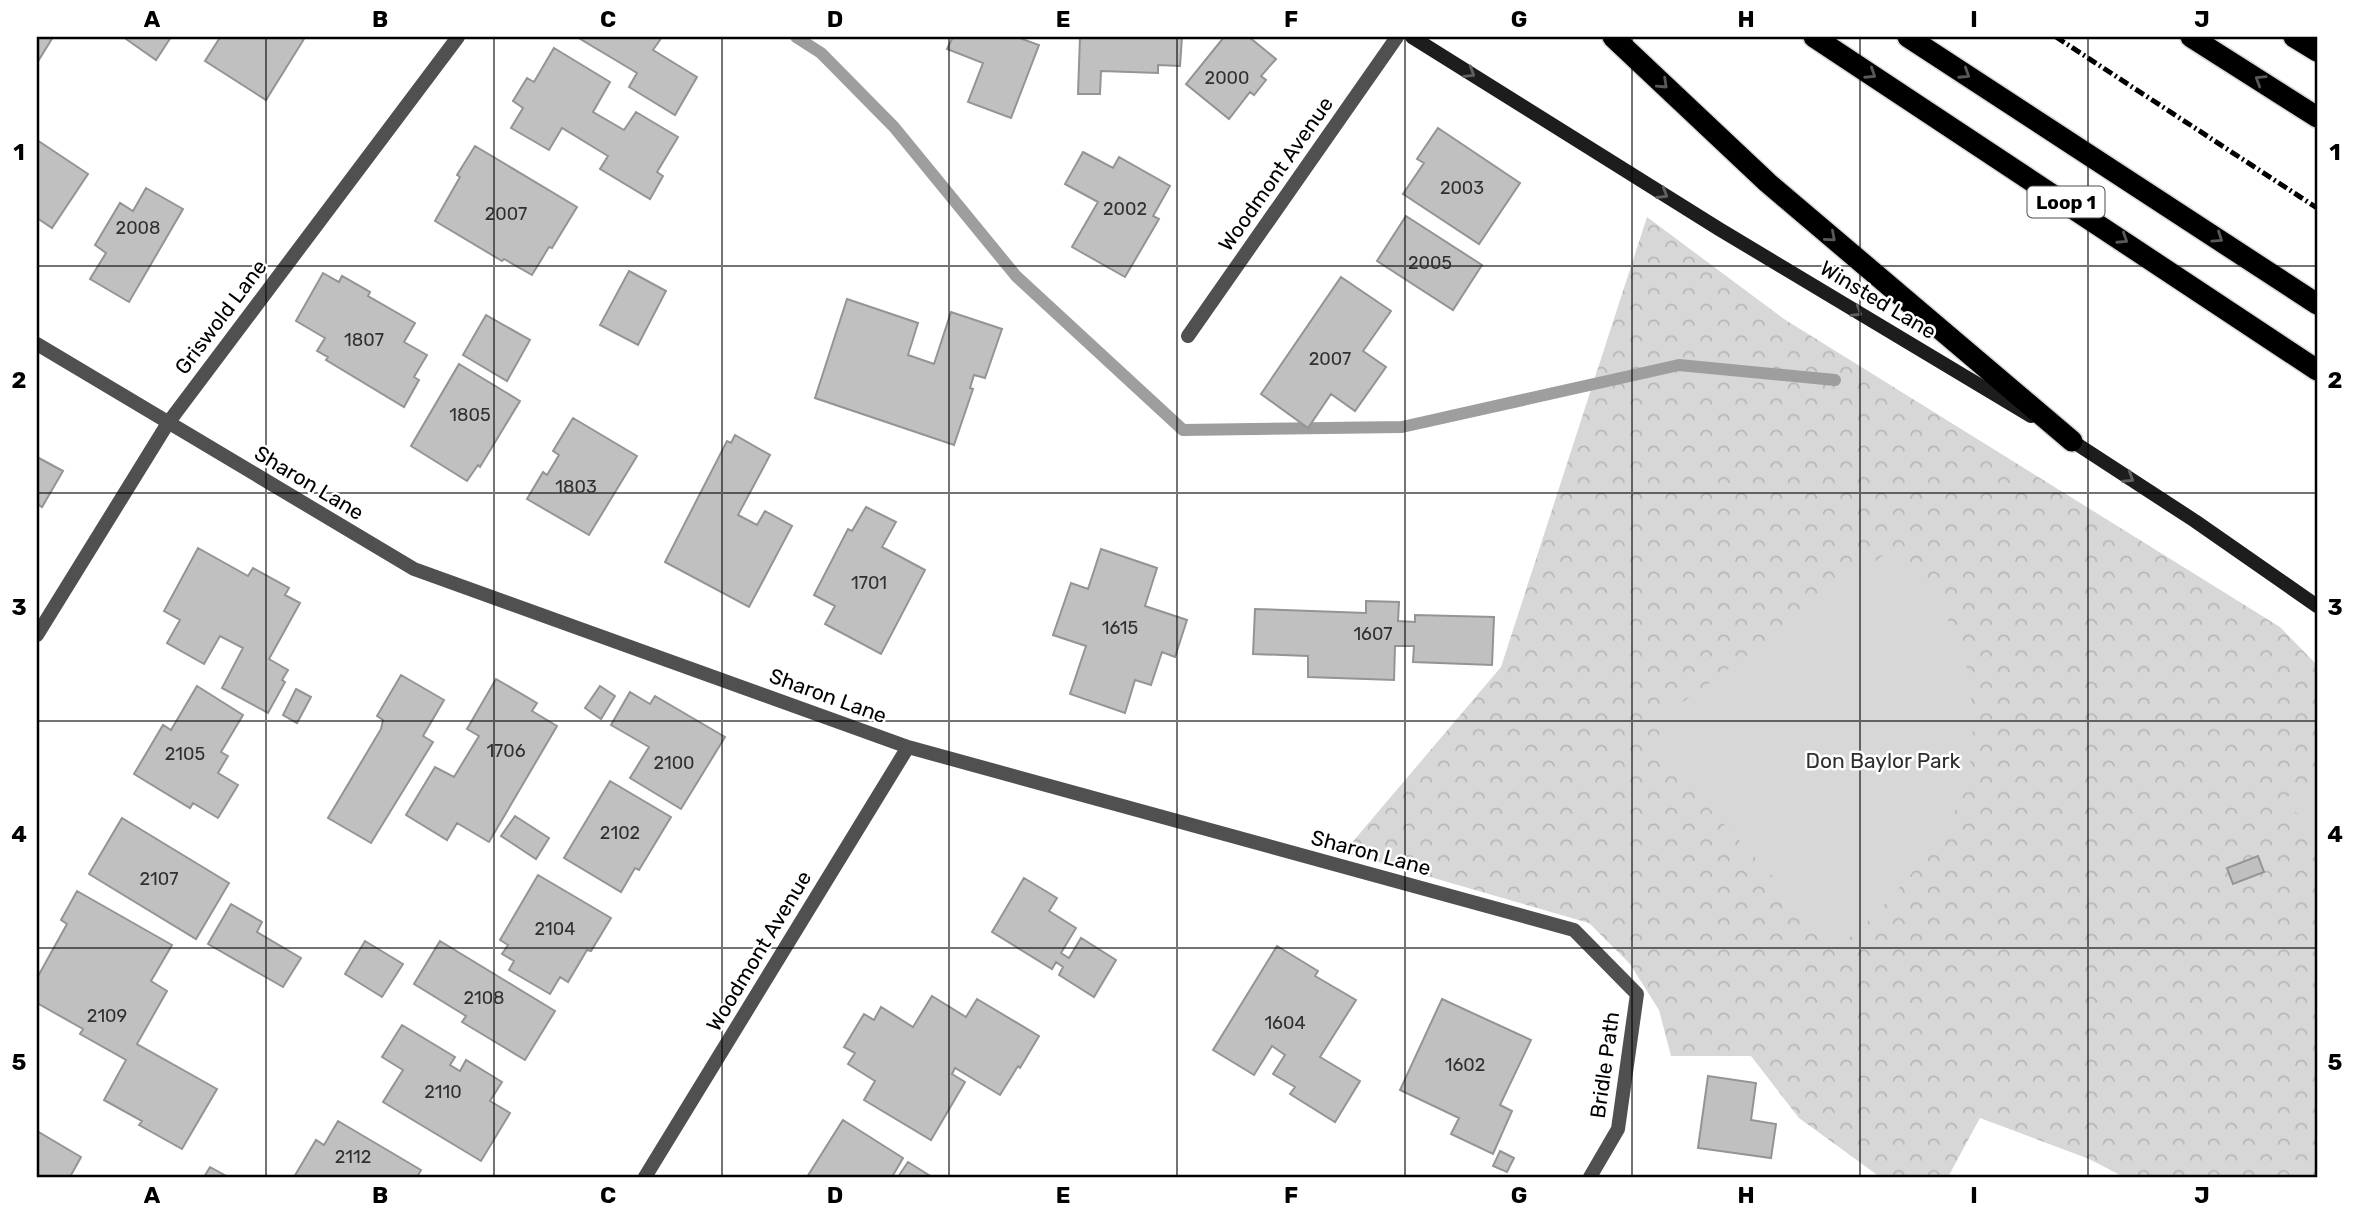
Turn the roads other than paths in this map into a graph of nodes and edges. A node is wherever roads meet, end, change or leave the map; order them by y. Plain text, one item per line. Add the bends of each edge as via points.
1 (458, 37) edge
2 (1397, 37) edge
3 (1412, 37) edge
4 (1614, 37) edge
5 (1814, 37) edge
6 (1908, 37) edge
7 (2191, 37) edge
8 (2294, 37) edge
9 (2317, 51) edge
10 (2317, 117) edge
11 (2317, 304) edge
12 (1188, 336) dead end
13 (37, 344) edge
14 (2317, 369) edge
15 (167, 423) junction
16 (2072, 441) junction
17 (2317, 606) edge
18 (37, 635) edge
19 (908, 747) junction
20 (1637, 994) joint
21 (645, 1177) edge
22 (1590, 1177) edge

1 - 15 street, Griswold Lane
2 - 12 street, Woodmont Avenue
3 -> 16 main road, Winsted Lane
4 -> 16 highway via 1768,183
5 -> 14 highway, Loop 1
6 -> 11 highway
10 -> 7 highway
8 - 9 highway
13 - 15 street, Sharon Lane
15 - 18 street, Griswold Lane
15 - 19 street, Sharon Lane via 414,569
16 -> 17 main road, Winsted Lane
19 - 20 street, Sharon Lane via 1574,930
19 - 21 street, Woodmont Avenue
20 - 22 street, Bridle Path via 1618,1129

